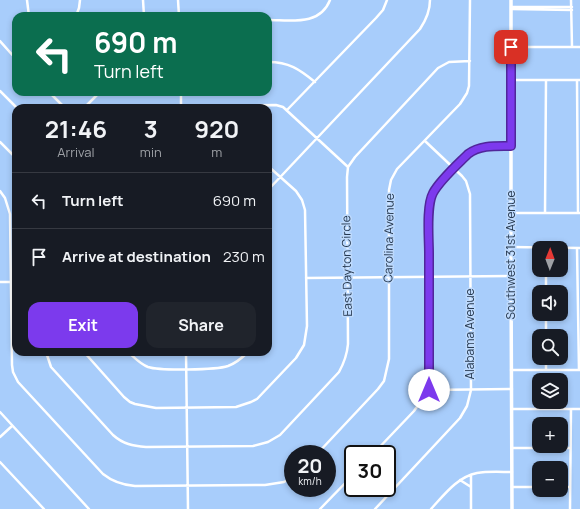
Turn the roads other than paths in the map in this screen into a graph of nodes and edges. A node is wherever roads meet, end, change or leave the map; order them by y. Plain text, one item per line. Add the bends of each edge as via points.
1 (27, 0) edge
2 (80, 0) edge
3 (143, 0) edge
4 (178, 0) edge
5 (330, 0) edge
6 (387, 0) edge
7 (430, 0) edge
8 (470, 0) edge
9 (511, 0) edge
10 (571, 0) edge
11 (511, 8) junction
12 (572, 8) junction
13 (28, 12) edge
14 (78, 12) edge
15 (144, 12) edge
16 (179, 12) edge
17 (272, 20) edge
18 (0, 41) edge
19 (511, 47) junction
20 (572, 47) junction
21 (580, 47) edge
22 (12, 54) edge
23 (470, 61) junction
24 (272, 62) edge
25 (511, 80) junction
26 (546, 80) junction
27 (579, 80) edge
28 (315, 82) junction
29 (0, 91) edge
30 (53, 96) edge
31 (95, 96) edge
32 (13, 104) edge
33 (61, 104) edge
34 (88, 104) edge
35 (272, 105) edge
36 (288, 110) junction
37 (317, 138) junction
38 (425, 141) junction
39 (0, 142) edge
40 (511, 146) junction
41 (12, 154) edge
42 (348, 167) junction
43 (454, 169) junction
44 (272, 170) edge
45 (280, 177) junction
46 (272, 186) edge
47 (0, 191) edge
48 (511, 213) junction
49 (545, 213) junction
50 (579, 213) edge
51 (510, 247) junction
52 (532, 248) edge
53 (568, 248) edge
54 (579, 248) edge
55 (470, 276) junction
56 (510, 276) junction
57 (388, 277) junction
58 (429, 277) junction
59 (306, 278) junction
60 (347, 278) junction
61 (0, 282) edge
62 (11, 282) junction
63 (47, 356) edge
64 (88, 356) edge
65 (132, 356) edge
66 (186, 356) edge
67 (244, 356) edge
68 (546, 365) edge
69 (186, 370) junction
70 (511, 370) junction
71 (546, 370) junction
72 (579, 370) edge
73 (512, 389) junction
74 (429, 390) junction
75 (471, 390) junction
76 (187, 408) junction
77 (512, 409) junction
78 (571, 409) junction
79 (580, 409) edge
80 (0, 412) edge
81 (12, 426) junction
82 (0, 437) edge
83 (325, 445) edge
84 (382, 445) edge
85 (187, 447) junction
86 (512, 448) junction
87 (570, 448) junction
88 (0, 462) edge
89 (512, 472) junction
90 (471, 474) junction
91 (460, 480) junction
92 (284, 482) edge
93 (344, 484) edge
94 (188, 485) junction
95 (471, 486) junction
96 (512, 486) junction
97 (532, 487) edge
98 (570, 487) joint
99 (44, 509) edge
100 (89, 509) edge
101 (188, 509) edge
102 (320, 509) edge
103 (375, 509) edge
104 (430, 509) edge
105 (471, 509) edge
106 (512, 509) edge
107 (570, 509) edge

1 - 13 street
2 - 14 street
3 - 15 street
4 - 16 street
5 - 17 street via 324,12 313,18
6 - 28 street via 376,18
7 - 37 street via 429,12 420,29
8 - 23 street, Carolina Avenue
9 - 11 main road, Southwest 31st Avenue
10 - 12 street
11 - 12 street
11 - 19 main road, Southwest 31st Avenue
12 - 20 street
18 - 22 street
19 - 20 street
19 - 25 main road, Southwest 31st Avenue
20 - 21 street
23 - 38 street, Carolina Avenue via 469,86 464,99
23 - 42 street via 449,62 438,68
24 - 28 street via 284,63 300,70
25 - 26 street
25 - 40 main road, Southwest 31st Avenue
26 - 27 street
26 - 49 street
27 - 50 street
28 - 36 street
29 - 32 street
30 - 33 street
31 - 34 street
35 - 36 street
36 - 37 street
37 - 42 street
37 - 45 street
38 - 43 street, Alabama Avenue
38 - 57 street, Carolina Avenue via 397,169 391,180
39 - 41 street
40 - 43 street via 479,148 468,154
40 - 48 main road, Southwest 31st Avenue
42 - 60 street, East Dayton Circle
43 - 55 street, Alabama Avenue via 466,182 470,194
43 - 58 street via 430,199
44 - 45 street
45 - 46 street
45 - 59 street via 296,192 305,210
47 - 62 street via 10,214
48 - 49 street
48 - 51 main road, Southwest 31st Avenue
49 - 50 street
51 - 52 street
51 - 56 main road, Southwest 31st Avenue
53 - 54 street
54 - 72 street
55 - 56 street
55 - 58 street
55 - 75 street, Alabama Avenue
56 - 70 main road, Southwest 31st Avenue
57 - 58 street
57 - 60 street
57 - 83 street, Carolina Avenue via 389,359 384,381
58 - 74 street
59 - 60 street
59 - 76 street via 307,333 304,345 296,358 252,402 236,407
60 - 85 street, East Dayton Circle via 348,344 344,364 280,435 268,442 252,446
61 - 62 street
62 - 94 street via 12,365 18,382 96,468 114,482 135,486
63 - 85 street, East Dayton Circle via 51,367 118,440 138,446
64 - 76 street via 130,402 149,408
65 - 69 street via 148,367
66 - 69 street
67 - 69 street via 237,362 220,368
68 - 71 street
69 - 76 street
70 - 71 street
70 - 73 main road, Southwest 31st Avenue
71 - 72 street
73 - 75 street
73 - 77 main road, Southwest 31st Avenue
74 - 75 street
74 - 84 street via 414,411
75 - 103 street, Alabama Avenue via 468,406 460,418
76 - 85 street
77 - 78 street
77 - 86 main road, Southwest 31st Avenue
78 - 79 street
78 - 87 street
80 - 81 street
81 - 82 street
81 - 100 street
85 - 94 street
86 - 87 street
86 - 89 main road, Southwest 31st Avenue
87 - 98 street
88 - 99 street
89 - 90 street
89 - 96 main road, Southwest 31st Avenue
90 - 91 street
90 - 95 street
91 - 95 street
91 - 104 street
92 - 94 street
93 - 102 street
94 - 101 street
95 - 105 street
96 - 97 street
96 - 106 main road, Southwest 31st Avenue
98 - 107 street

